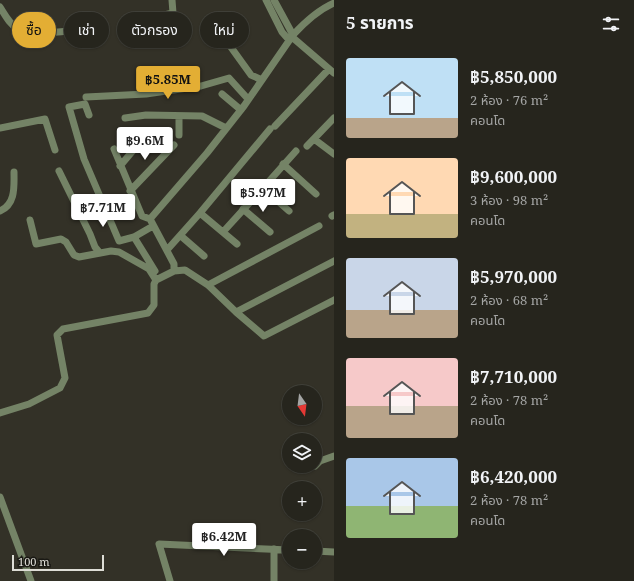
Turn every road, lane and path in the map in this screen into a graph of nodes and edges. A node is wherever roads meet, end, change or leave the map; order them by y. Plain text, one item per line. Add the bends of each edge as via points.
1 (172, 0) edge
2 (266, 0) edge
3 (274, 0) edge
4 (334, 3) edge
5 (0, 7) edge
6 (173, 12) edge
7 (64, 31) edge
8 (291, 37) junction
9 (232, 48) edge
10 (332, 71) edge
11 (262, 80) junction
12 (222, 94) dead end
13 (86, 96) dead end
14 (248, 99) junction
15 (241, 110) junction
16 (89, 115) dead end
17 (179, 116) junction
18 (125, 118) dead end
19 (334, 118) edge
20 (0, 128) edge
21 (226, 128) junction
22 (179, 135) dead end
23 (314, 140) junction
24 (174, 145) dead end
25 (307, 146) dead end
26 (136, 147) dead end
27 (114, 149) dead end
28 (55, 150) dead end
29 (296, 150) dead end
30 (334, 154) edge
31 (283, 164) junction
32 (120, 166) junction
33 (14, 172) dead end
34 (59, 172) dead end
35 (263, 188) junction
36 (130, 191) junction
37 (316, 194) dead end
38 (243, 209) junction
39 (0, 210) edge
40 (289, 211) dead end
41 (200, 213) junction
42 (150, 219) junction
43 (30, 220) dead end
44 (154, 226) junction
45 (319, 226) dead end
46 (223, 232) junction
47 (270, 232) dead end
48 (180, 236) junction
49 (134, 237) junction
50 (237, 244) dead end
51 (167, 250) junction
52 (100, 253) junction
53 (204, 256) dead end
54 (334, 261) edge
55 (174, 271) junction
56 (158, 280) junction
57 (208, 285) junction
58 (334, 300) edge
59 (236, 312) junction
60 (0, 414) edge
61 (334, 456) edge
62 (322, 460) edge
63 (0, 497) edge
64 (274, 549) junction
65 (282, 550) edge
66 (322, 551) edge
67 (334, 552) edge
68 (31, 581) edge
69 (170, 581) edge
70 (274, 581) edge

1 - 6 street
2 - 8 street via 282,32
3 - 8 street
4 - 8 street via 323,8
5 - 7 street via 16,29 26,33
8 - 10 street
8 - 11 street
9 - 11 street via 251,75
10 - 41 street via 272,128
11 - 14 street
12 - 15 street
13 - 14 street via 146,94 201,86 229,78
14 - 15 street
15 - 21 street
16 - 49 street via 85,104 69,106 84,159 119,241
17 - 18 street via 146,115
17 - 21 street via 202,116
17 - 22 street
19 - 23 street
20 - 28 street via 45,119
21 - 42 street
23 - 25 street
23 - 30 street
24 - 36 street
26 - 32 street
27 - 32 street
29 - 31 street
31 - 35 street
31 - 37 street
32 - 36 street
33 - 39 street via 13,197 9,204
34 - 52 street
35 - 38 street
35 - 40 street
36 - 42 street via 142,216
38 - 46 street
38 - 47 street
41 - 46 street
41 - 48 street
42 - 44 street
43 - 52 street via 36,244 61,239 76,257
44 - 49 street
44 - 51 street
45 - 57 street
46 - 50 street
48 - 51 street
48 - 53 street
49 - 56 street
51 - 55 street via 174,264
52 - 56 street via 111,251 124,254 149,269
54 - 59 street
55 - 56 street
55 - 57 street via 185,270
56 - 60 street via 154,284 154,305 148,313 63,329 57,335 65,378 60,388 43,398
57 - 59 street
58 - 59 street via 264,336
61 - 62 street
63 - 68 street
64 - 65 street
64 - 69 street via 159,544
64 - 70 street
66 - 67 street

